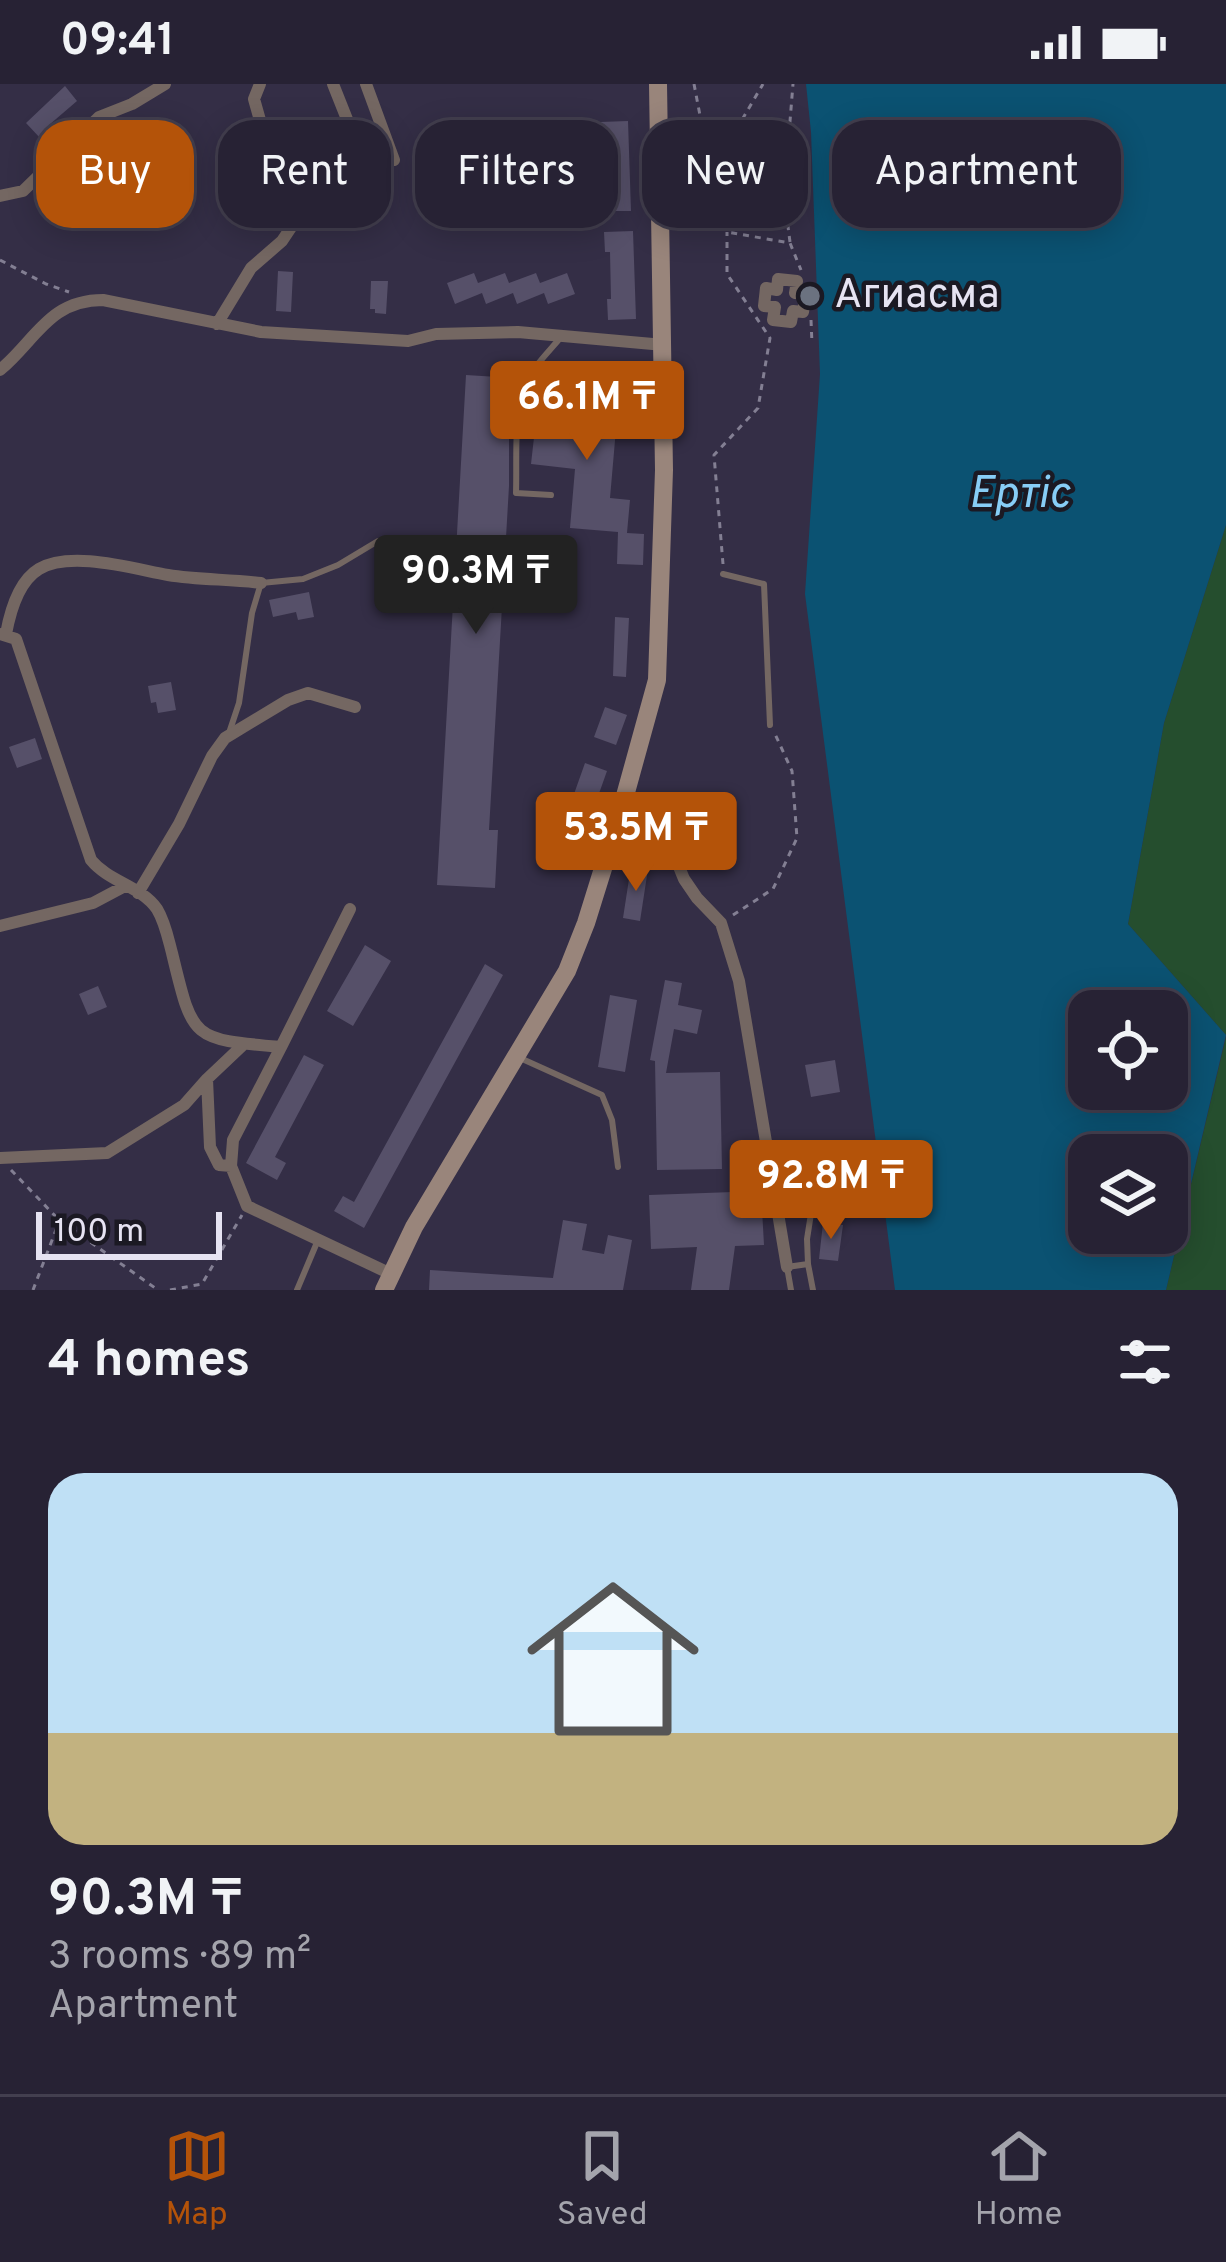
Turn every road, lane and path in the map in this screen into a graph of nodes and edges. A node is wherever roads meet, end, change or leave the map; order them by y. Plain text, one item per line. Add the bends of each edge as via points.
1 (165, 84) edge
2 (260, 84) edge
3 (333, 84) edge
4 (366, 84) edge
5 (658, 84) edge
6 (694, 84) edge
7 (763, 84) edge
8 (793, 84) edge
9 (347, 120) edge
10 (701, 120) edge
11 (742, 120) edge
12 (394, 160) dead end
13 (0, 196) edge
14 (726, 228) edge
15 (727, 232) junction
16 (790, 243) junction
17 (0, 260) edge
18 (807, 283) dead end
19 (777, 290) joint
20 (91, 300) junction
21 (810, 302) dead end
22 (218, 324) junction
23 (561, 337) junction
24 (812, 344) dead end
25 (664, 345) junction
26 (0, 370) edge
27 (550, 495) dead end
28 (723, 574) joint
29 (261, 583) junction
30 (429, 586) dead end
31 (7, 636) edge
32 (355, 707) dead end
33 (770, 725) joint
34 (225, 738) junction
35 (620, 814) junction
36 (131, 890) junction
37 (350, 909) dead end
38 (721, 923) junction
39 (0, 926) edge
40 (244, 1044) junction
41 (281, 1047) junction
42 (515, 1056) junction
43 (207, 1078) junction
44 (764, 1138) junction
45 (0, 1159) edge
46 (231, 1166) junction
47 (618, 1167) dead end
48 (247, 1206) junction
49 (59, 1220) junction
50 (318, 1240) junction
51 (808, 1264) junction
52 (787, 1268) junction
53 (388, 1282) edge
54 (33, 1290) edge
55 (158, 1290) edge
56 (170, 1290) edge
57 (297, 1290) edge
58 (791, 1290) edge
59 (813, 1290) edge

1 - 13 street via 99,118 23,191
2 - 22 street via 254,100 294,223 251,268
3 - 9 street
4 - 12 street
5 - 25 main road
6 - 10 path
7 - 11 path
8 - 16 path via 784,196
14 - 15 path
15 - 16 path
15 - 28 path via 727,274 770,338 758,408 714,455
16 - 18 path
17 - 20 path
19 - 19 street via 778,279 796,281 795,292 806,294 791,322 773,320 775,308 764,306 766,288
20 - 22 street
20 - 26 street via 62,309
21 - 24 path
22 - 23 street via 408,341 436,334
23 - 25 street
23 - 27 lane via 522,391 518,426 516,493
25 - 35 main road via 657,680
28 - 33 lane via 764,584
29 - 30 lane via 303,579 378,541 395,546
29 - 31 street via 60,563 28,580
29 - 34 lane
31 - 36 street via 92,860
32 - 34 street via 308,693
33 - 38 path via 792,771 797,838 772,889
34 - 36 street via 179,824
35 - 38 street via 659,830 684,879
35 - 42 main road via 567,971
36 - 39 street
36 - 40 street via 163,921 195,1024
37 - 41 street
38 - 44 street via 739,981
40 - 41 street
40 - 43 street
41 - 46 street via 233,1140
42 - 47 lane via 602,1095
42 - 53 main road
43 - 45 street via 184,1105 107,1153
43 - 46 street via 210,1147 218,1165
44 - 51 lane via 788,1155 813,1201
44 - 52 street
45 - 49 path
46 - 48 street
48 - 50 street
48 - 56 path via 202,1284
49 - 54 path
49 - 55 path
50 - 53 street
50 - 57 lane
51 - 52 lane
51 - 59 lane
52 - 58 lane

